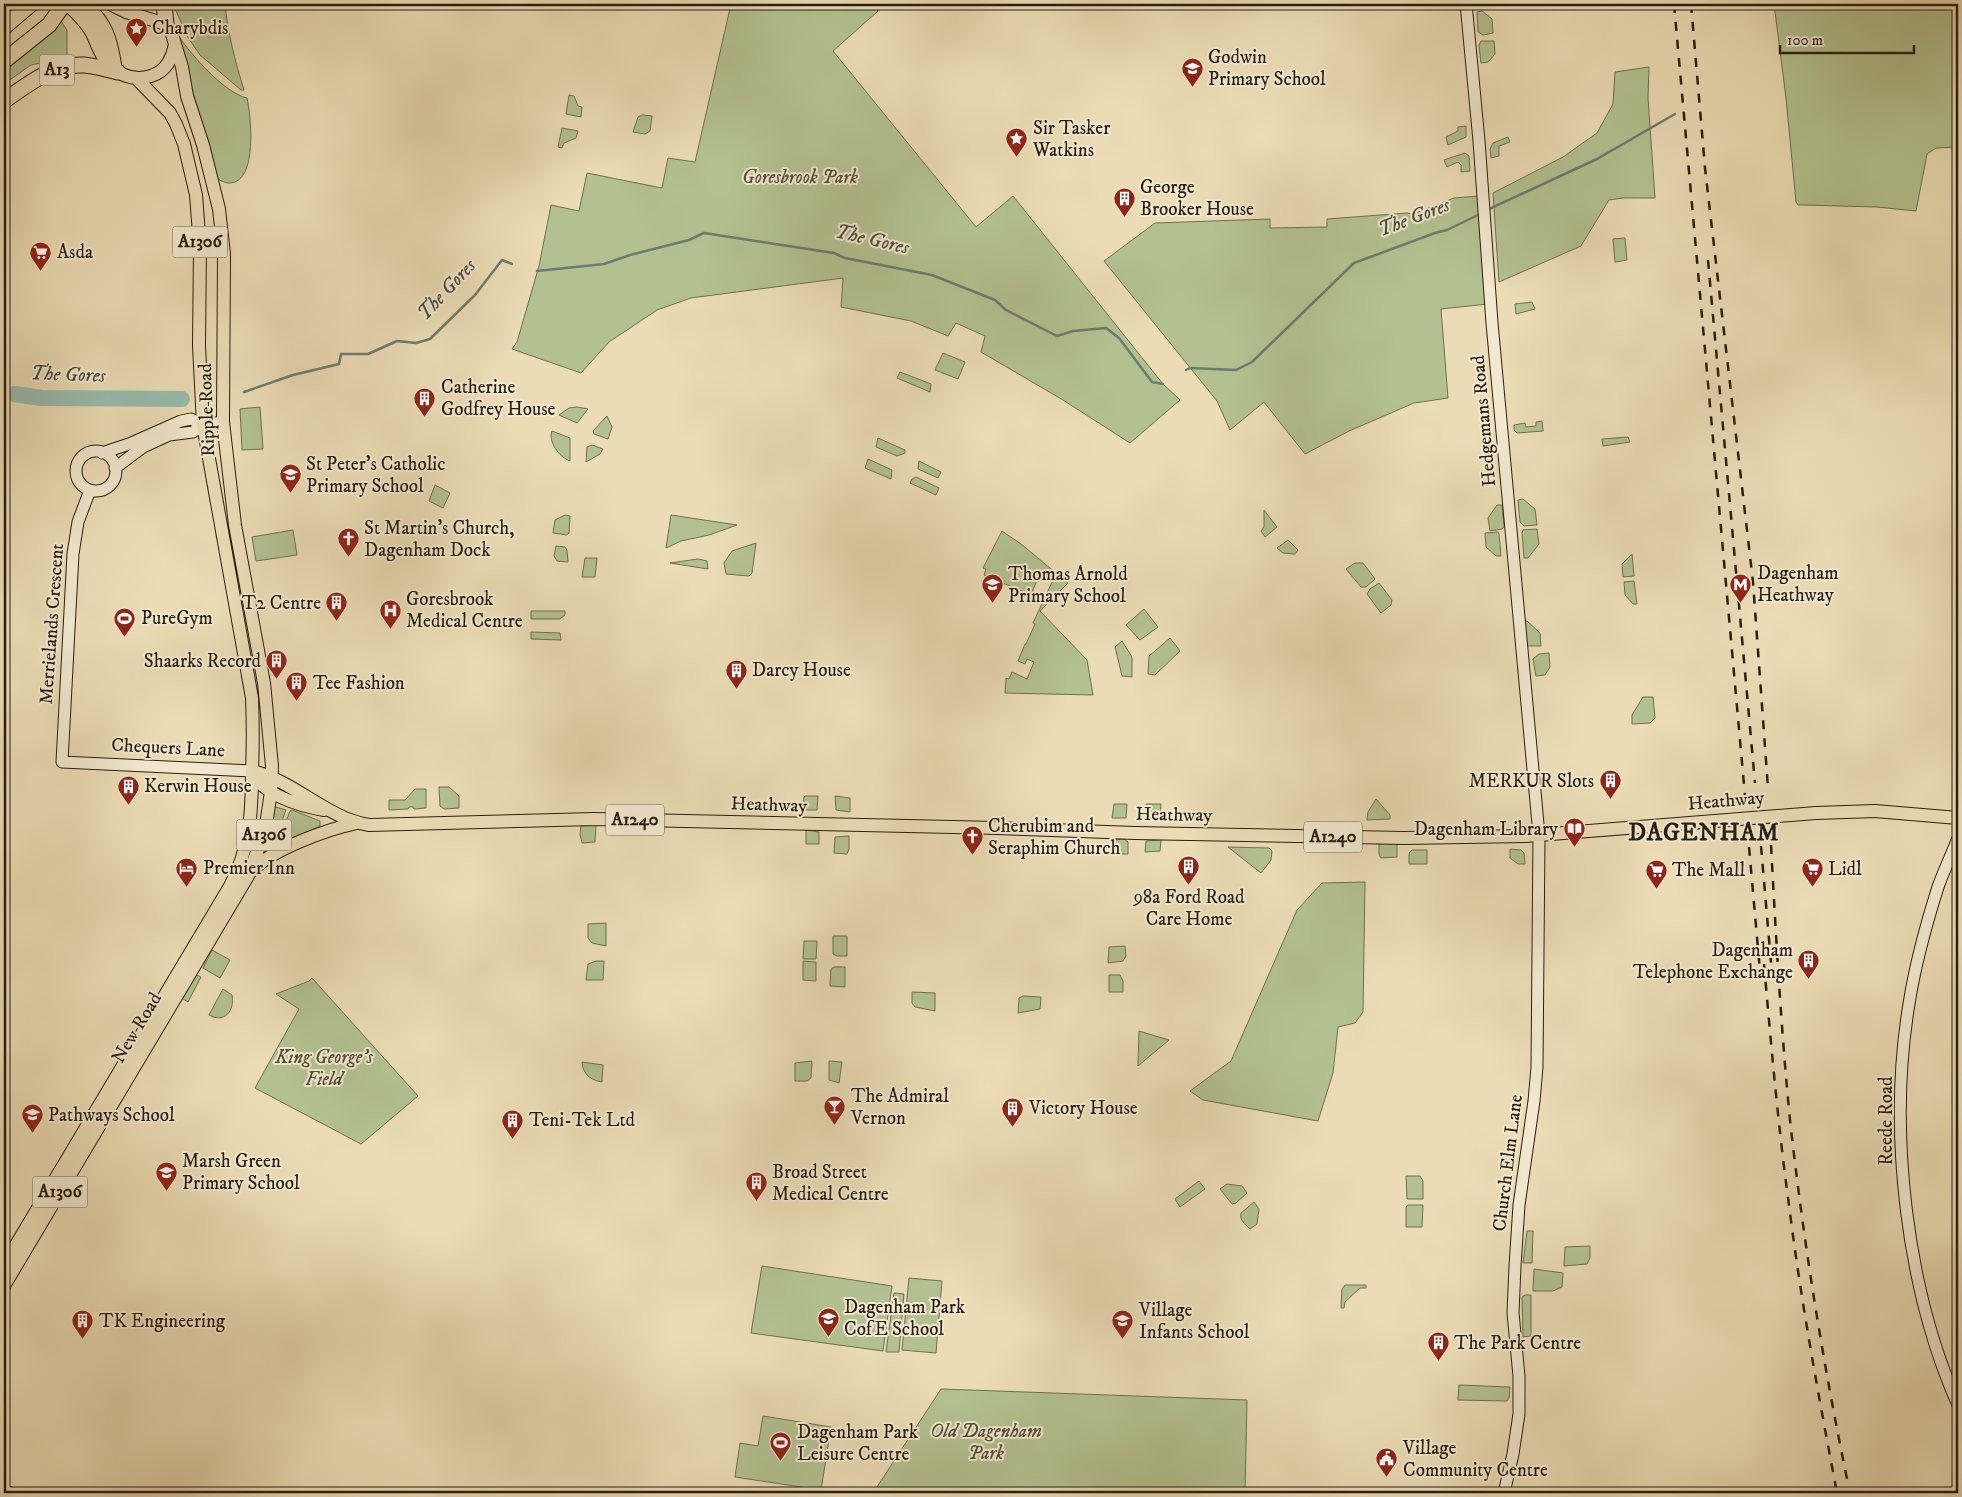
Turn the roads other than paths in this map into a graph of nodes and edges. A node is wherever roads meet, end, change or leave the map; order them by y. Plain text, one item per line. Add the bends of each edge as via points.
1 (65, 4) edge
2 (84, 4) edge
3 (110, 4) edge
4 (164, 4) edge
5 (1466, 4) edge
6 (28, 6) edge
7 (166, 24) junction
8 (4, 27) edge
9 (175, 44) junction
10 (4, 61) edge
11 (116, 70) junction
12 (136, 78) junction
13 (4, 101) edge
14 (223, 422) junction
15 (203, 425) junction
16 (102, 453) junction
17 (115, 468) junction
18 (90, 490) junction
19 (62, 762) joint
20 (252, 771) junction
21 (272, 777) junction
22 (271, 792) junction
23 (330, 811) junction
24 (1958, 818) edge
25 (357, 823) junction
26 (1539, 835) junction
27 (1958, 838) edge
28 (248, 876) junction
29 (4, 1264) edge
30 (4, 1286) edge
31 (1958, 1404) edge
32 (4, 1491) edge
33 (11, 1493) edge
34 (1504, 1493) edge

1 - 10 highway, A13 via 49,25
1 - 11 main road via 85,22 102,55
2 - 11 highway via 100,21 108,37
3 - 7 main road
4 - 7 highway
5 - 26 street, Hedgemans Road
6 - 8 highway
7 - 9 main road, Ripple Road
9 - 12 main road via 163,70 155,75
9 - 14 main road, Ripple Road / A1306 via 216,196 223,238
11 - 12 main road
11 - 13 highway, A13 via 84,65 65,67 42,76
12 - 15 main road, Ripple Road / A1306 via 176,124 196,195
14 - 15 street
14 - 21 main road, Ripple Road / A1306 via 235,525 264,683
15 - 16 street via 191,419 181,421
15 - 17 street via 193,432 169,435
15 - 20 main road, Ripple Road / A1306 via 252,698
16 - 17 street via 111,458
16 - 18 street via 88,453 77,464 79,483
17 - 18 street via 111,484 102,490
18 - 19 street, Merrielands Crescent via 78,522 72,554
19 - 20 street, Chequers Lane
20 - 21 main road, Chequers Lane / A1240
20 - 22 main road, Heathway / A1240 via 259,783
20 - 29 main road, New Road / A1306 via 250,828 235,876
21 - 22 main road, New Road / A1306
21 - 23 main road, Heathway / A1240
22 - 23 main road, Heathway / A1240 via 302,805
22 - 28 main road, New Road / A1306 via 265,831
23 - 25 main road, Heathway / A1240
24 - 26 main road, Heathway / A1240 via 1874,812 1822,813
25 - 26 main road, Heathway / A1240 via 594,820 1306,836 1481,838
25 - 28 main road, Heathway / A1240 via 329,830 270,856
26 - 34 street, Church Elm Lane via 1537,1067 1519,1205 1512,1313 1519,1376 1518,1414
27 - 31 street, Reede Road via 1938,887 1909,1004 1901,1113 1905,1195 1912,1251 1929,1319
28 - 30 main road, New Road / A1306
32 - 33 street

